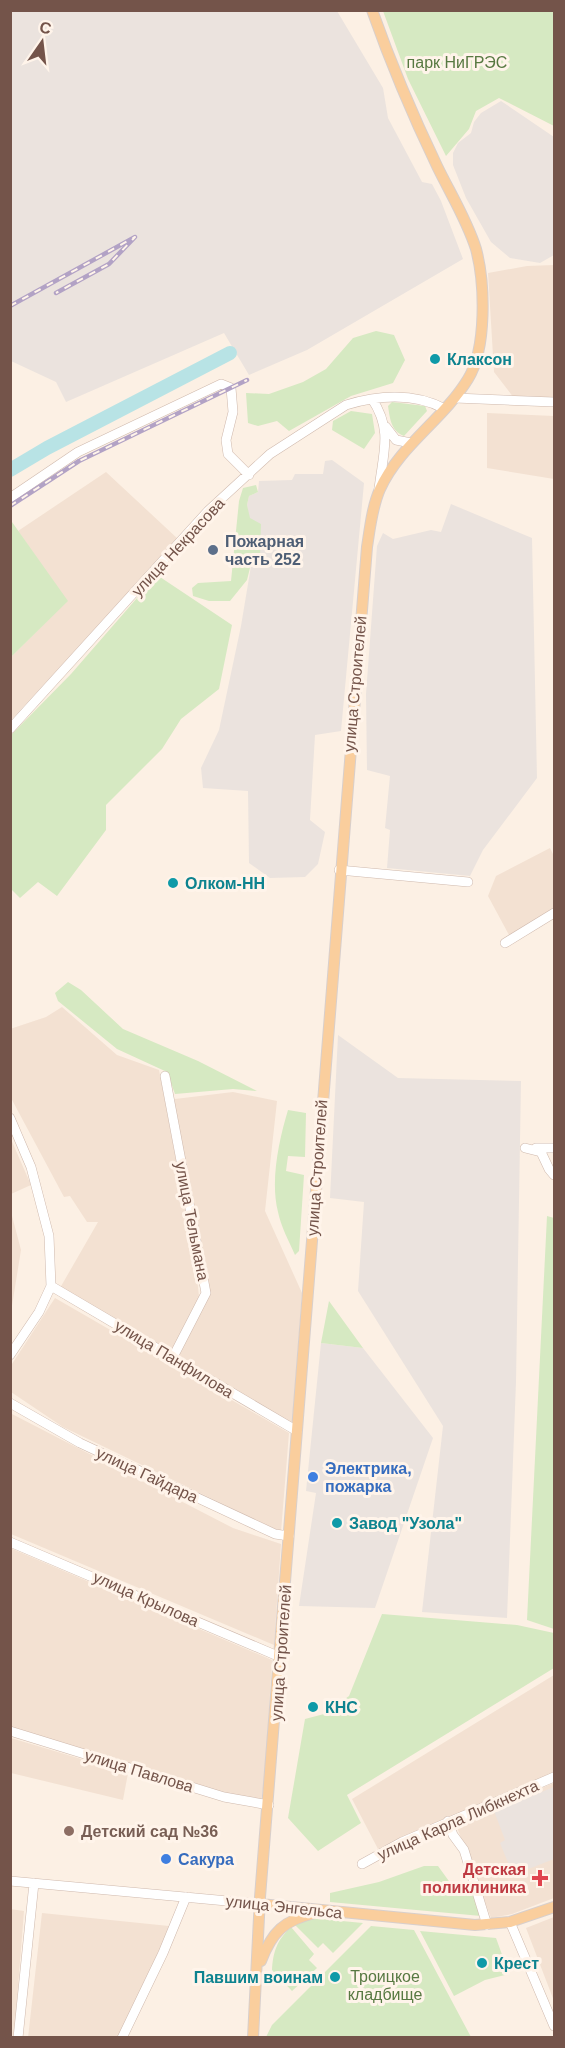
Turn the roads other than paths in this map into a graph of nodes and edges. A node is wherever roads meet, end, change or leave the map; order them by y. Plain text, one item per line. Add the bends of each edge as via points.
1 (372, 10) edge
2 (455, 398) junction
3 (372, 399) junction
4 (555, 402) edge
5 (445, 409) junction
6 (386, 427) junction
7 (411, 443) junction
8 (249, 475) junction
9 (379, 491) junction
10 (10, 498) edge
11 (10, 729) edge
12 (339, 870) junction
13 (468, 882) dead end
14 (555, 913) edge
15 (505, 943) dead end
16 (165, 1076) dead end
17 (10, 1118) edge
18 (555, 1148) edge
19 (555, 1175) edge
20 (51, 1286) junction
21 (10, 1354) edge
22 (172, 1359) junction
23 (10, 1403) edge
24 (297, 1431) junction
25 (289, 1536) junction
26 (10, 1542) edge
27 (280, 1657) junction
28 (10, 1731) edge
29 (555, 1777) edge
30 (269, 1805) junction
31 (448, 1821) junction
32 (362, 1864) dead end
33 (10, 1881) edge
34 (34, 1883) junction
35 (186, 1897) junction
36 (260, 1904) junction
37 (555, 1907) edge
38 (324, 1911) junction
39 (510, 1922) junction
40 (487, 1925) junction
41 (257, 1973) junction
42 (555, 2026) edge
43 (18, 2037) edge
44 (122, 2037) edge
45 (253, 2037) edge

1 - 2 main road, улица Строителей via 414,117 478,259 481,335 471,374
2 - 4 street
2 - 5 main road, улица Строителей
3 - 5 street, улица Некрасова via 427,400
3 - 6 street
3 - 8 street, улица Некрасова via 346,405 270,454
5 - 7 main road, улица Строителей
6 - 7 street via 396,440
6 - 9 street
7 - 9 main road, улица Строителей
8 - 10 street via 228,454 226,440 233,412 231,388 221,384 78,452
8 - 11 street, улица Некрасова via 208,511
9 - 12 main road, улица Строителей via 367,547
12 - 13 street
12 - 24 main road, улица Строителей
14 - 15 street
16 - 22 street, улица Тельмана via 206,1293
17 - 20 street via 31,1167 49,1236
18 - 19 street via 525,1148 541,1152
20 - 21 street via 39,1312
20 - 22 street, улица Панфилова
22 - 24 street, улица Панфилова
23 - 25 street, улица Гайдара via 91,1448 275,1534
24 - 25 main road, улица Строителей
25 - 27 main road, улица Строителей
26 - 27 street, улица Крылова
27 - 30 main road, улица Строителей
28 - 30 street, улица Павлова via 224,1797
29 - 31 street, улица Карла Либкнехта
30 - 36 main road, улица Строителей
31 - 32 street, улица Карла Либкнехта
31 - 40 street via 464,1850
33 - 34 street, улица Энгельса
34 - 35 street, улица Энгельса
34 - 43 street
35 - 36 street, улица Энгельса
35 - 44 street
36 - 38 main road, улица Энгельса
36 - 41 main road, улица Строителей
37 - 39 main road, улица Энгельса
38 - 40 main road, улица Энгельса
38 - 41 main road via 296,1917 281,1927 265,1950
39 - 40 main road, улица Энгельса
39 - 42 street
41 - 45 main road, улица Строителей

